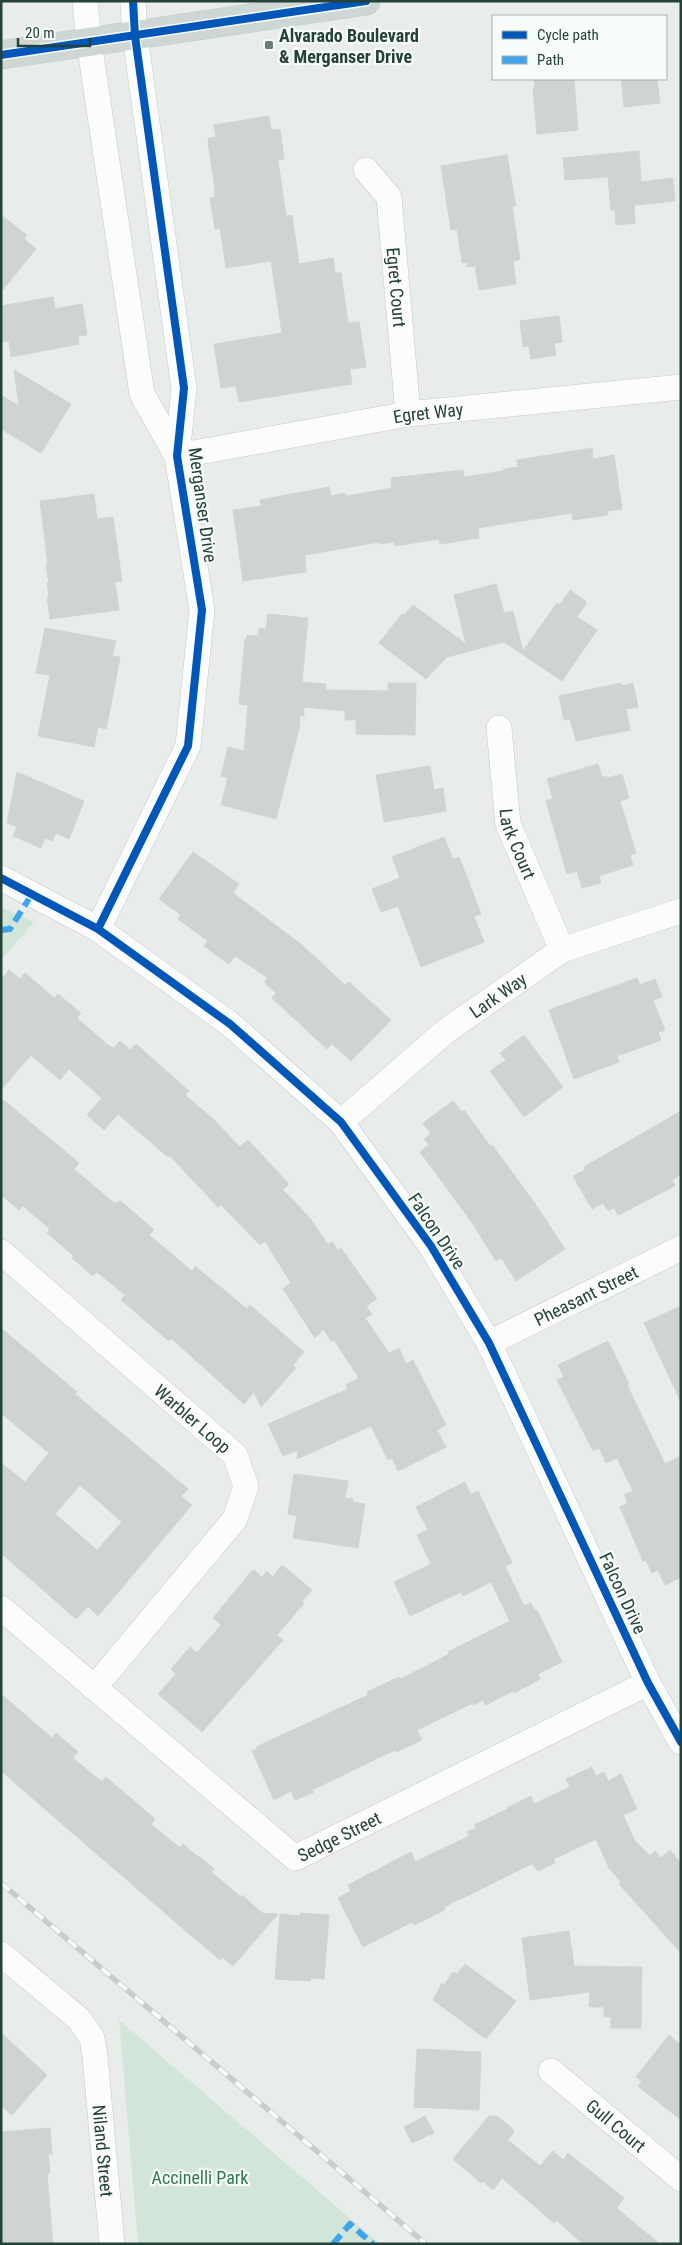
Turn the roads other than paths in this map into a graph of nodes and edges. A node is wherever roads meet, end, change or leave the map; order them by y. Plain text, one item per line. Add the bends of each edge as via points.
1 (85, 1) edge
2 (133, 1) edge
3 (366, 1) edge
4 (135, 36) junction
5 (89, 42) junction
6 (1, 55) edge
7 (366, 170) dead end
8 (681, 387) edge
9 (408, 414) junction
10 (178, 456) junction
11 (499, 728) dead end
12 (1, 878) edge
13 (681, 911) edge
14 (98, 929) junction
15 (562, 950) junction
16 (342, 1122) junction
17 (681, 1248) edge
18 (1, 1252) edge
19 (489, 1343) junction
20 (1, 1608) edge
21 (648, 1683) junction
22 (94, 1688) junction
23 (681, 1742) edge
24 (1, 1954) edge
25 (551, 2071) dead end
26 (681, 2179) edge
27 (112, 2244) edge

1 - 5 street, Merganser Drive
2 - 4 street, Merganser Drive
3 - 4 main road
4 - 5 main road
4 - 10 street, Merganser Drive via 184,388
5 - 6 main road
5 - 10 street, Merganser Drive via 142,394
7 - 9 street, Egret Court via 389,197
8 - 9 street, Egret Way
9 - 10 street, Egret Way
10 - 14 street, Merganser Drive via 202,610 188,746
11 - 15 street, Lark Court via 508,824
12 - 14 street, Falcon Drive
13 - 15 street, Lark Way
14 - 16 street, Falcon Drive via 230,1024
15 - 16 street, Lark Way via 446,1031
16 - 19 street, Falcon Drive via 431,1246
17 - 19 street, Pheasant Street
18 - 22 street, Warbler Loop via 235,1455 246,1486 235,1519
19 - 21 street, Falcon Drive
20 - 22 street, Sedge Street
21 - 22 street, Sedge Street via 295,1858
21 - 23 street, Falcon Drive
24 - 27 street, Niland Street via 78,2019 92,2038
25 - 26 street, Gull Court

